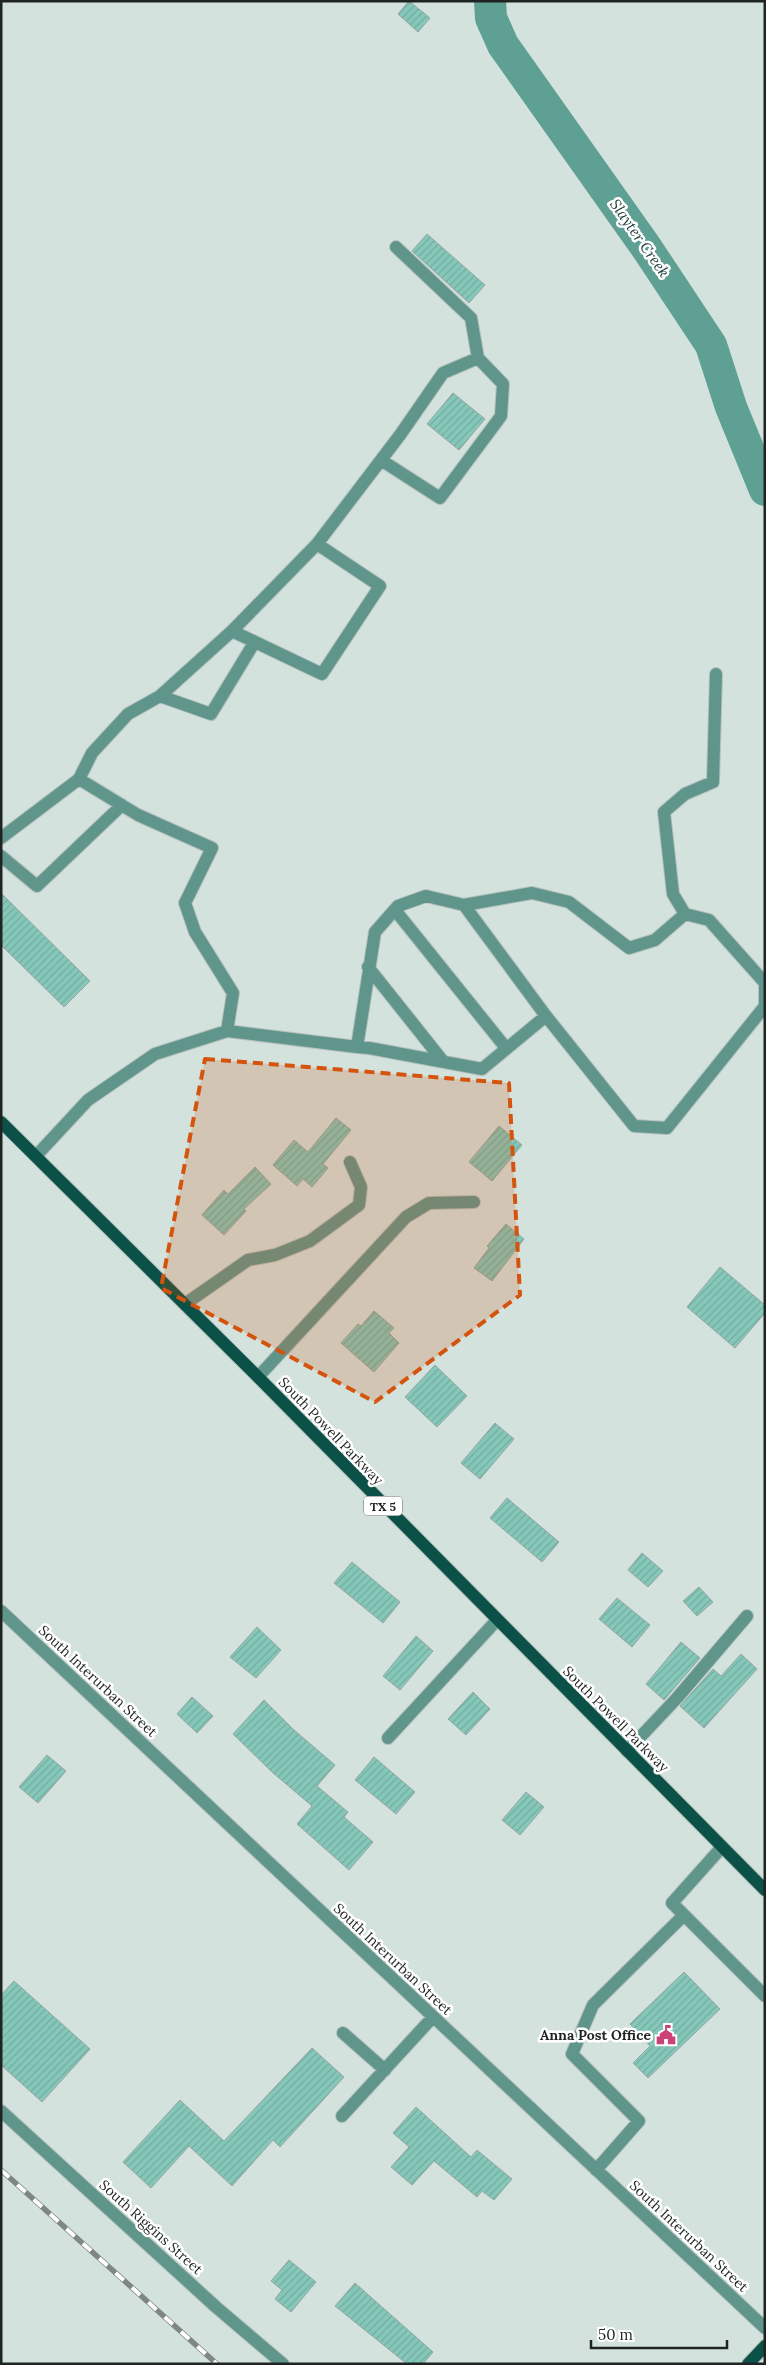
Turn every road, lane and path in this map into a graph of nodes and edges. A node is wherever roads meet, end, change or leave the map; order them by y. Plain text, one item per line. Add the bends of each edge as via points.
1 (396, 247) dead end
2 (478, 358) junction
3 (381, 460) junction
4 (317, 544) junction
5 (232, 631) junction
6 (254, 643) junction
7 (716, 674) dead end
8 (160, 696) junction
9 (79, 779) junction
10 (122, 805) junction
11 (1, 838) edge
12 (1, 856) edge
13 (464, 905) junction
14 (395, 910) junction
15 (685, 914) junction
16 (368, 967) junction
17 (546, 1016) junction
18 (228, 1031) junction
19 (357, 1047) junction
20 (506, 1048) junction
21 (442, 1060) junction
22 (1, 1122) edge
23 (36, 1156) junction
24 (350, 1162) dead end
25 (474, 1202) dead end
26 (185, 1304) junction
27 (258, 1377) junction
28 (1, 1611) edge
29 (747, 1616) dead end
30 (497, 1620) junction
31 (388, 1738) dead end
32 (627, 1751) junction
33 (722, 1847) junction
34 (765, 1890) edge
35 (684, 1915) junction
36 (765, 1996) edge
37 (433, 2017) junction
38 (343, 2033) dead end
39 (385, 2070) junction
40 (1, 2111) edge
41 (342, 2116) dead end
42 (596, 2170) junction
43 (765, 2328) edge
44 (765, 2346) edge
45 (283, 2364) edge
46 (748, 2364) edge

1 - 2 street via 471,318
2 - 3 street via 443,373
2 - 3 street via 503,384 501,416 440,498
3 - 4 street
4 - 5 street
4 - 6 street via 380,586 322,674
5 - 6 street
5 - 8 street
6 - 8 street via 211,714
7 - 15 street via 713,782 685,794 664,812 673,894
8 - 9 street via 128,714 92,753
9 - 10 street
9 - 11 street
10 - 12 street via 37,886
10 - 18 street via 212,848 185,903 195,932 232,993
13 - 14 street via 426,896
13 - 15 street via 532,893 569,902 629,948 655,940
13 - 17 street
14 - 16 street via 375,932
14 - 20 street
15 - 17 street via 709,920 764,983 765,1006 667,1128 634,1126
16 - 19 street
16 - 21 street
17 - 20 street
18 - 19 street
18 - 23 street via 155,1054 88,1100
19 - 21 street
20 - 21 street via 482,1069
22 - 23 main road, South Powell Parkway / TX 5
23 - 26 main road, South Powell Parkway / TX 5
24 - 26 street via 361,1187 359,1205 310,1241 275,1255 248,1260
25 - 27 street via 429,1203 406,1217
26 - 27 main road, South Powell Parkway / TX 5
27 - 30 main road, South Powell Parkway / TX 5
28 - 37 street, South Interurban Street
29 - 32 street
30 - 31 street
30 - 32 main road, South Powell Parkway / TX 5
32 - 33 main road, South Powell Parkway / TX 5
33 - 34 main road, South Powell Parkway / TX 5
33 - 35 street via 672,1903
35 - 36 street
35 - 42 street via 593,2005 572,2054 639,2121
37 - 39 street
37 - 42 street, South Interurban Street
38 - 39 street
39 - 41 street
40 - 45 street, South Riggins Street
42 - 43 street, South Interurban Street
44 - 46 main road

